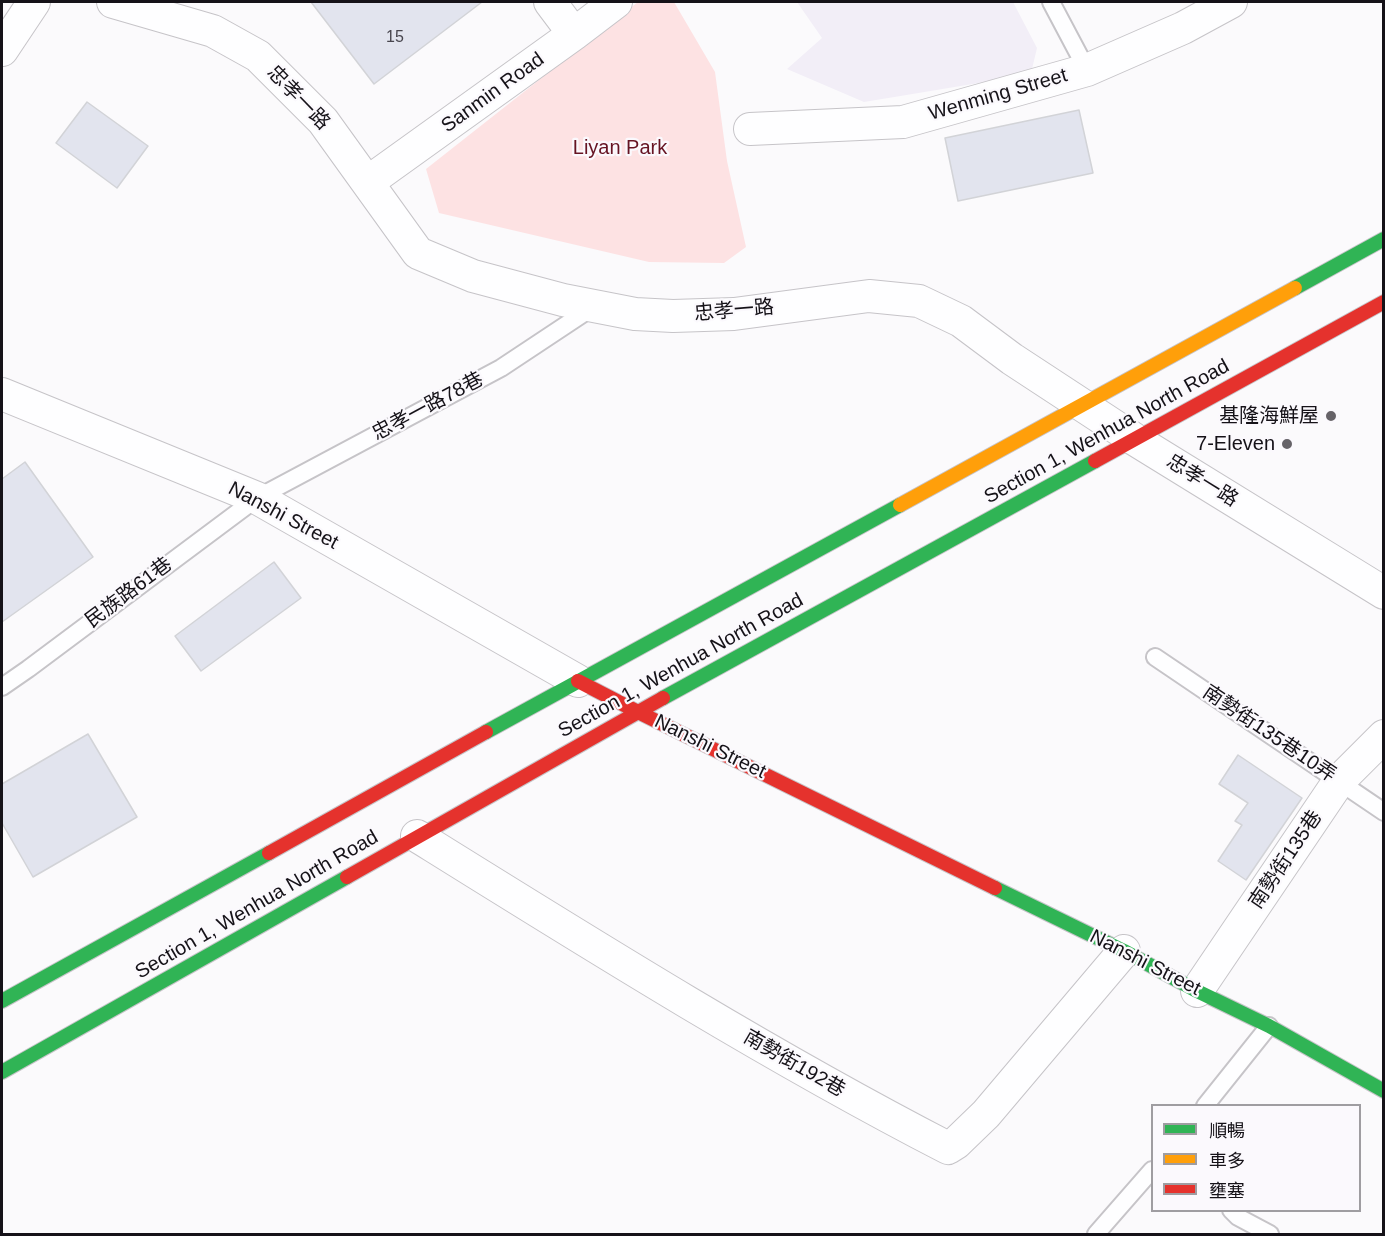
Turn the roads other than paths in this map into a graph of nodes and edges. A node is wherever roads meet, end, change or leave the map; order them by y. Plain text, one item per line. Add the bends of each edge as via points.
1 (34, 2) edge
2 (113, 2) edge
3 (550, 2) edge
4 (616, 2) edge
5 (1051, 2) edge
6 (1231, 2) edge
7 (574, 34) junction
8 (2, 50) edge
9 (1087, 70) junction
10 (750, 129) dead end
11 (368, 182) junction
12 (1383, 239) edge
13 (1383, 302) edge
14 (594, 306) junction
15 (2, 394) edge
16 (1083, 404) junction
17 (1134, 439) junction
18 (257, 498) junction
19 (1383, 593) edge
20 (1155, 657) dead end
21 (578, 681) junction
22 (2, 687) edge
23 (638, 712) junction
24 (1383, 736) edge
25 (1339, 781) junction
26 (1383, 812) edge
27 (417, 837) junction
28 (1124, 951) junction
29 (1197, 991) junction
30 (2, 1001) edge
31 (1269, 1026) junction
32 (2, 1072) edge
33 (1383, 1091) edge
34 (1207, 1104) edge
35 (1151, 1171) edge
36 (1233, 1212) edge
37 (1096, 1234) edge
38 (1270, 1234) edge

1 - 8 street
2 - 11 street, 忠孝一路 via 213,31 258,56 323,121
3 - 7 street
4 - 7 street, Sanmin Road
5 - 9 lane
6 - 9 street, Wenming Street via 1183,28
7 - 11 street, Sanmin Road
9 - 10 street, Wenming Street via 903,122
11 - 14 street, 忠孝一路 via 418,253 474,276
12 - 16 main road, Section 1, Wenhua North Road
13 - 17 main road, Section 1, Wenhua North Road
14 - 16 street, 忠孝一路 via 674,316 734,314 869,296 919,301 961,321
14 - 18 lane, 忠孝一路78巷 via 501,368
15 - 18 street, Nanshi Street
16 - 17 street, 忠孝一路
16 - 21 main road, Section 1, Wenhua North Road
17 - 19 street, 忠孝一路
17 - 23 main road, Section 1, Wenhua North Road
18 - 21 street, Nanshi Street
18 - 22 lane, 民族路61巷
20 - 25 lane, 南勢街135巷10弄
21 - 23 main road, Nanshi Street
21 - 30 main road, Section 1, Wenhua North Road
23 - 27 main road, Section 1, Wenhua North Road
23 - 28 main road, Nanshi Street
24 - 25 street, 南勢街135巷
25 - 26 lane, 南勢街135巷10弄
25 - 29 street, 南勢街135巷
27 - 28 street, 南勢街192巷 via 647,979 948,1148 986,1114
27 - 32 main road, Section 1, Wenhua North Road
28 - 29 main road, Nanshi Street
29 - 31 main road, Nanshi Street
31 - 33 main road, Nanshi Street
31 - 34 lane
35 - 37 lane
36 - 38 lane

